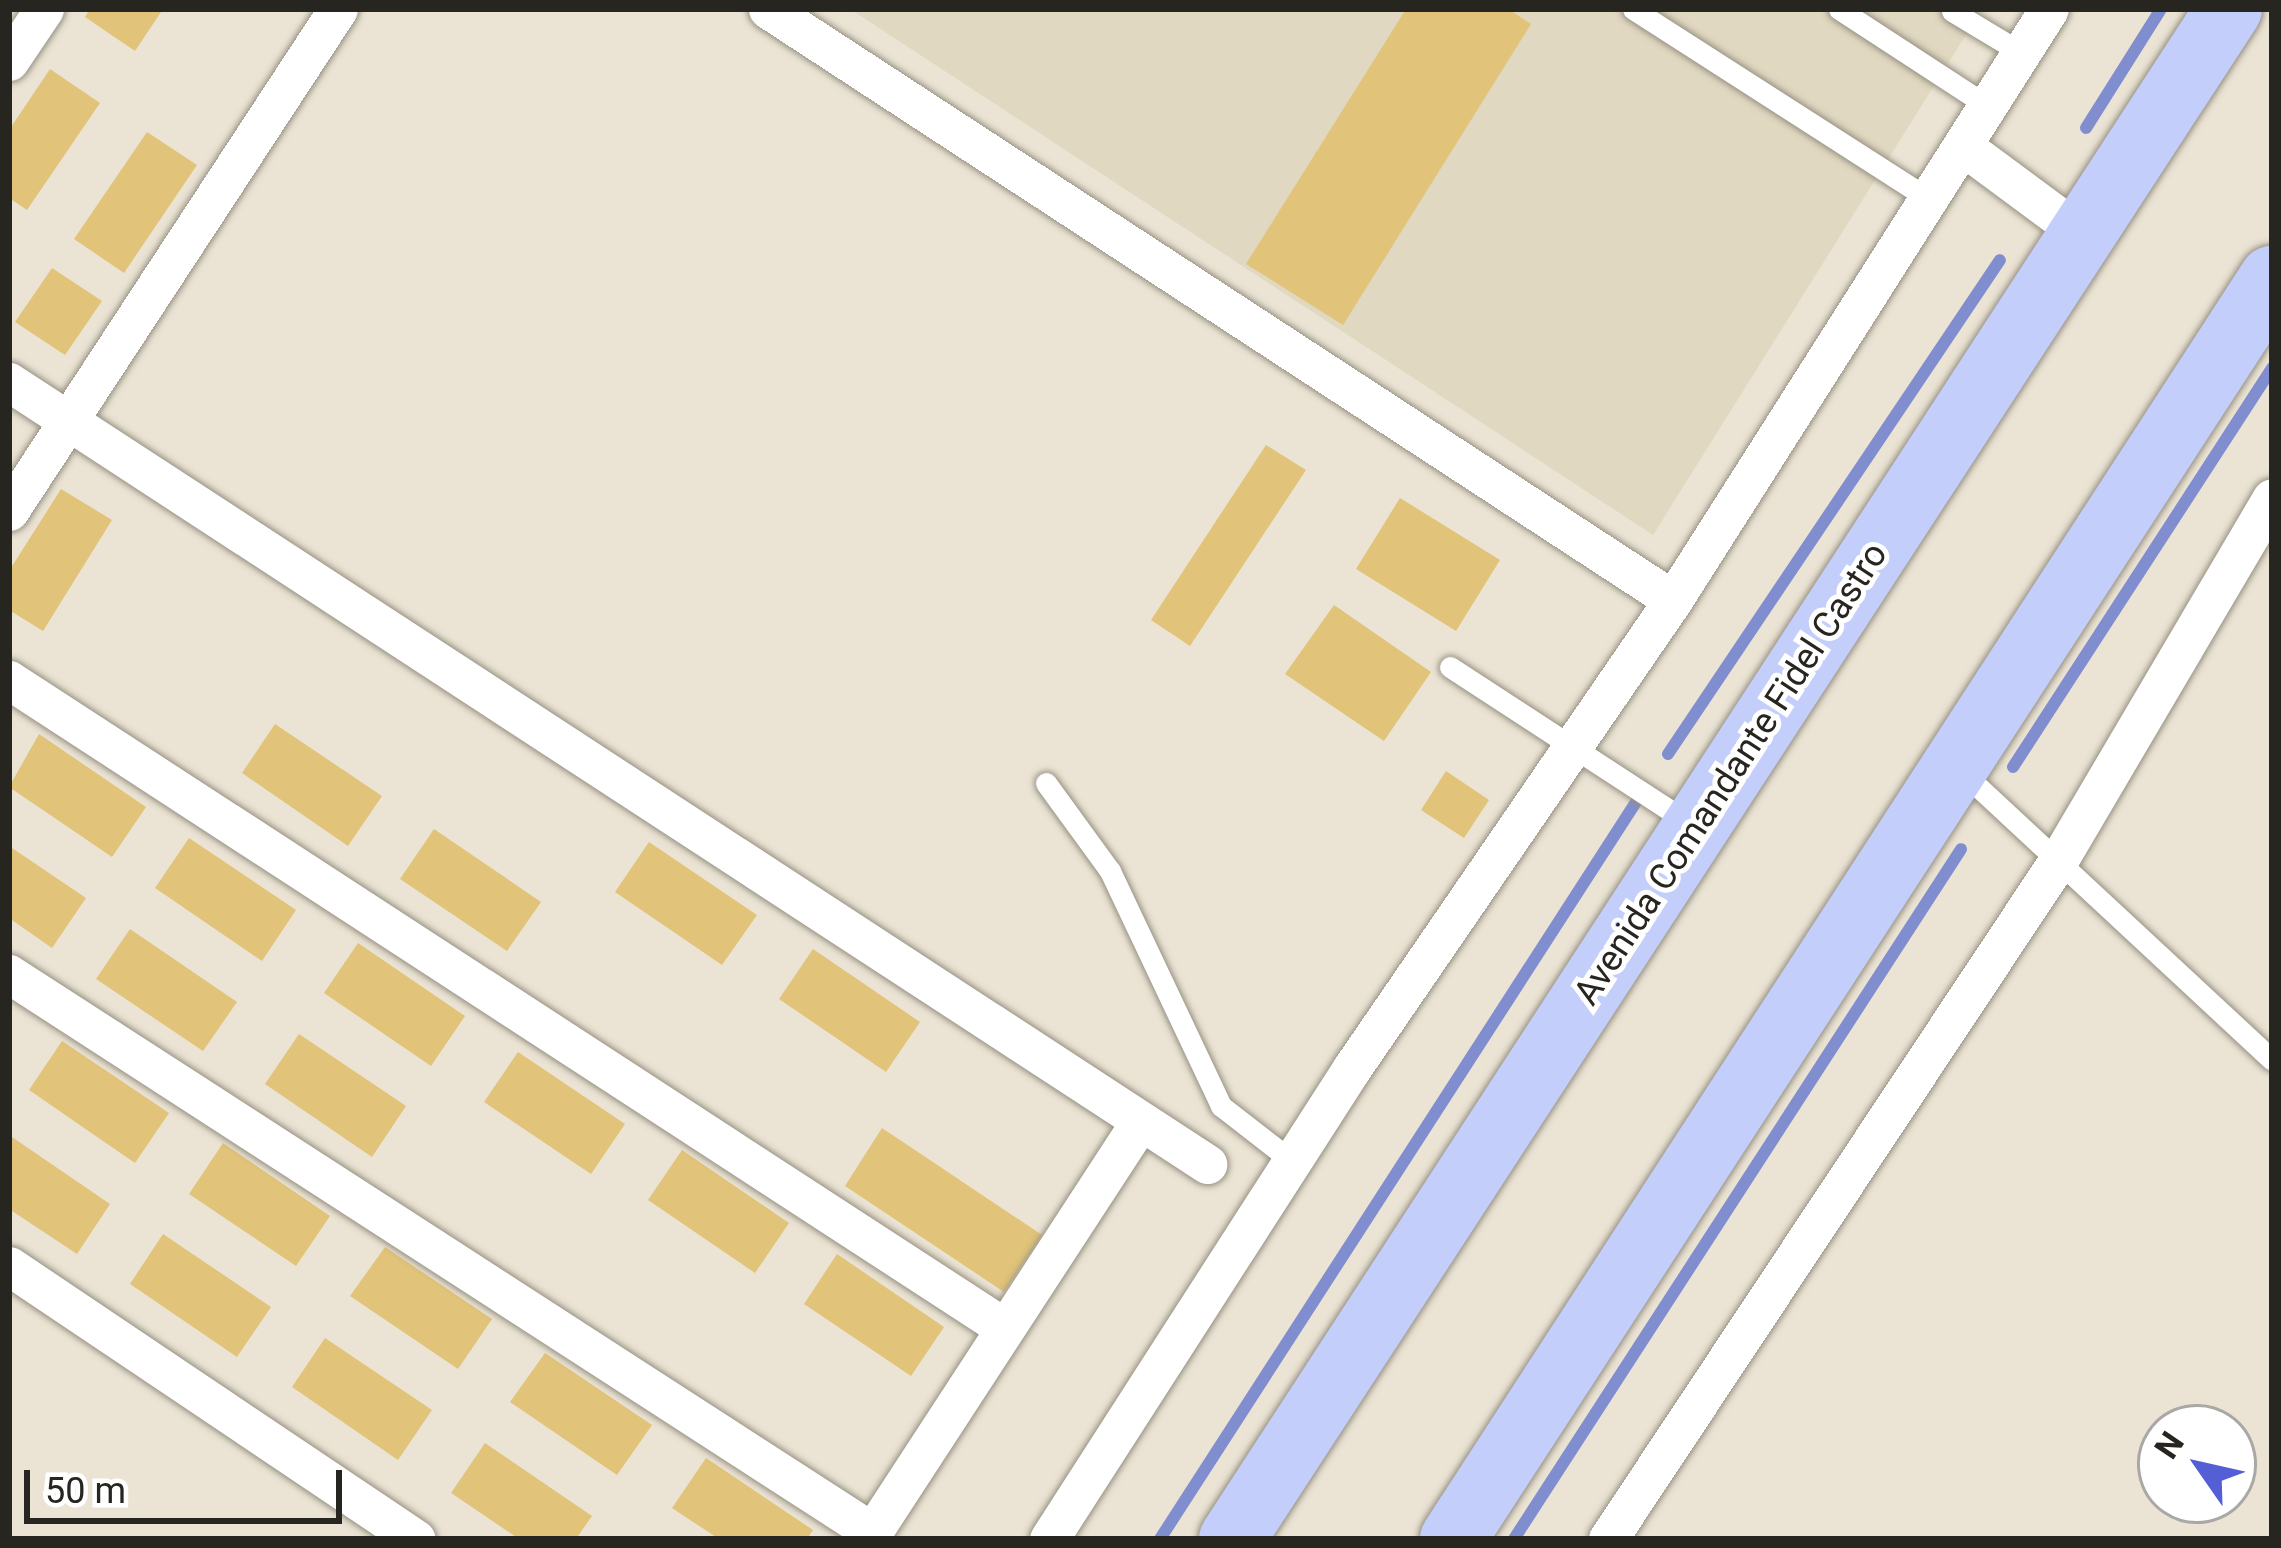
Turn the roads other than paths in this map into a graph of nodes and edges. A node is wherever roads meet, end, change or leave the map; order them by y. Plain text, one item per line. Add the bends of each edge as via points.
1 (44, 9) edge
2 (338, 9) edge
3 (768, 9) edge
4 (1633, 9) edge
5 (1839, 9) edge
6 (2049, 9) edge
7 (2229, 9) edge
8 (1952, 11) edge
9 (2022, 53) junction
10 (9, 61) edge
11 (1988, 106) junction
12 (1964, 147) junction
13 (1929, 200) junction
14 (2084, 235) junction
15 (2272, 279) edge
16 (9, 382) edge
17 (70, 421) junction
18 (2272, 498) edge
19 (9, 511) edge
20 (1673, 600) junction
21 (1450, 667) dead end
22 (9, 680) edge
23 (1573, 746) junction
24 (1954, 764) junction
25 (1046, 783) dead end
26 (1696, 827) junction
27 (2058, 861) junction
28 (9, 974) edge
29 (2272, 1060) edge
30 (1140, 1121) junction
31 (1292, 1160) junction
32 (1207, 1164) dead end
33 (10, 1268) edge
34 (1005, 1328) junction
35 (870, 1536) edge
36 (416, 1539) edge
37 (1049, 1539) edge
38 (1232, 1539) edge
39 (1453, 1539) edge
40 (1608, 1539) edge

1 - 10 street
2 - 17 street
3 - 20 street
4 - 13 lane
5 - 11 lane
6 - 9 street
7 - 14 highway, Avenida Comandante Fidel Castro
8 - 9 lane
9 - 11 street
11 - 12 street
12 - 13 street
12 - 14 street
13 - 20 street
14 - 26 highway, Avenida Comandante Fidel Castro
15 - 24 highway
16 - 17 street
17 - 19 street
17 - 30 street
18 - 27 street
20 - 23 street
21 - 23 lane
22 - 34 street
23 - 26 lane
23 - 31 street
24 - 27 lane
24 - 39 highway
25 - 31 lane via 1110,871 1221,1106
26 - 38 highway, Avenida Comandante Fidel Castro
27 - 29 lane
27 - 40 street
28 - 35 street
30 - 32 street
30 - 34 street
31 - 37 street
33 - 36 street
34 - 35 street

